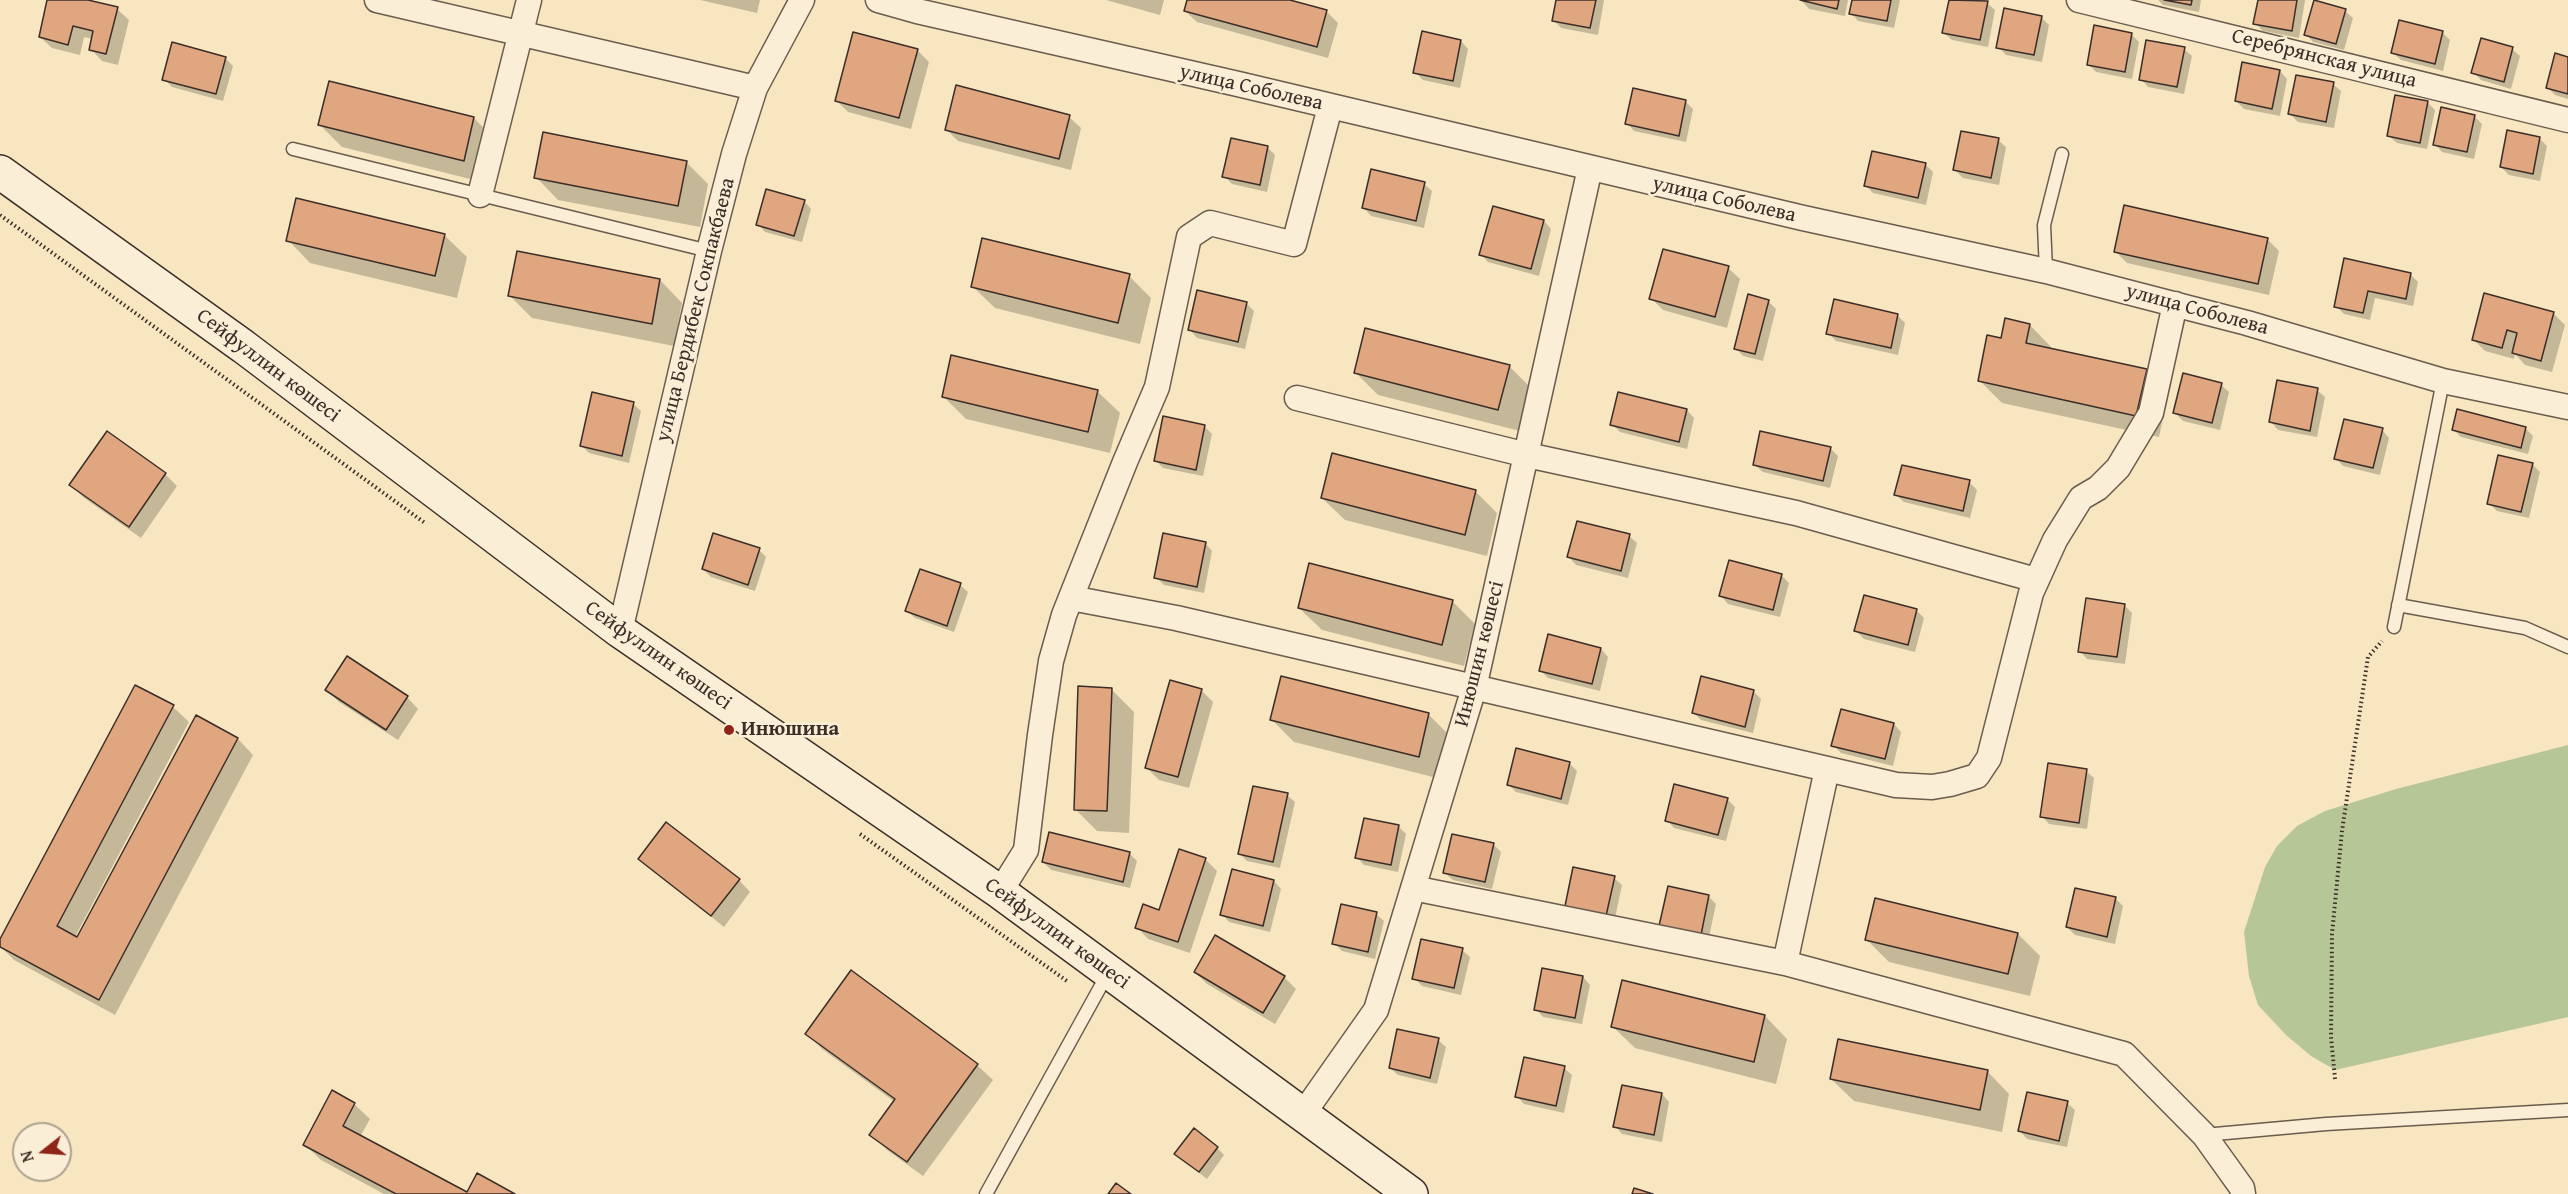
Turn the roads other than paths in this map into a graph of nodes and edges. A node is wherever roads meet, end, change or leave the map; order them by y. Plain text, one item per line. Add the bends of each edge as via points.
1 (378, 0) edge
2 (529, 0) edge
3 (801, 0) edge
4 (878, 0) edge
5 (2079, 0) edge
6 (520, 33) junction
7 (754, 88) junction
8 (1330, 107) junction
9 (2568, 120) edge
10 (293, 149) dead end
11 (2062, 154) dead end
12 (1590, 168) junction
13 (0, 172) edge
14 (480, 195) junction
15 (708, 251) junction
16 (2046, 271) junction
17 (2175, 304) junction
18 (2443, 381) junction
19 (1297, 398) dead end
20 (2568, 407) edge
21 (1527, 454) junction
22 (2036, 580) junction
23 (1071, 598) junction
24 (2398, 605) junction
25 (2394, 627) road end
26 (620, 631) junction
27 (2568, 647) edge
28 (1474, 688) junction
29 (1827, 769) junction
30 (1413, 888) junction
31 (1000, 892) junction
32 (1785, 963) junction
33 (1109, 972) junction
34 (2568, 1110) edge
35 (1303, 1114) junction
36 (2204, 1135) junction
37 (986, 1194) edge
38 (1411, 1194) edge
39 (2243, 1194) edge

1 - 6 street
2 - 6 street
3 - 7 street, улица Бердибек Сокпакбаева
4 - 8 street, улица Соболева
5 - 9 street, Серебрянская улица
6 - 7 street
6 - 14 street
7 - 15 street, улица Бердибек Сокпакбаева
8 - 12 street, улица Соболева
8 - 23 street via 1294,244 1210,223 1189,237 1157,387
10 - 14 lane
11 - 16 lane via 2044,225
12 - 16 street, улица Соболева
12 - 21 street, Инюшин көшесі
13 - 26 main road, Сейфуллин көшесі via 244,347
14 - 15 lane
15 - 26 street, улица Бердибек Сокпакбаева
16 - 17 street, улица Соболева
17 - 18 street, улица Соболева
17 - 22 street via 2151,413 2118,468 2081,498
18 - 20 street, улица Соболева
18 - 24 lane
19 - 21 street
21 - 22 street via 1796,513
21 - 28 street, Инюшин көшесі
22 - 29 street via 1989,758 1977,776 1932,787 1896,785
23 - 28 street via 1176,618
23 - 31 street via 1052,661 1026,850
24 - 25 lane
24 - 27 lane via 2525,628
26 - 31 main road, Сейфуллин көшесі
28 - 29 street
28 - 30 street, Инюшин көшесі
29 - 32 street
30 - 32 street
30 - 35 street, Инюшин көшесі via 1376,1010
31 - 33 main road, Сейфуллин көшесі
32 - 36 street via 2124,1054
33 - 35 main road, Сейфуллин көшесі
33 - 37 lane
34 - 36 lane
35 - 38 main road, Сейфуллин көшесі
36 - 39 street

